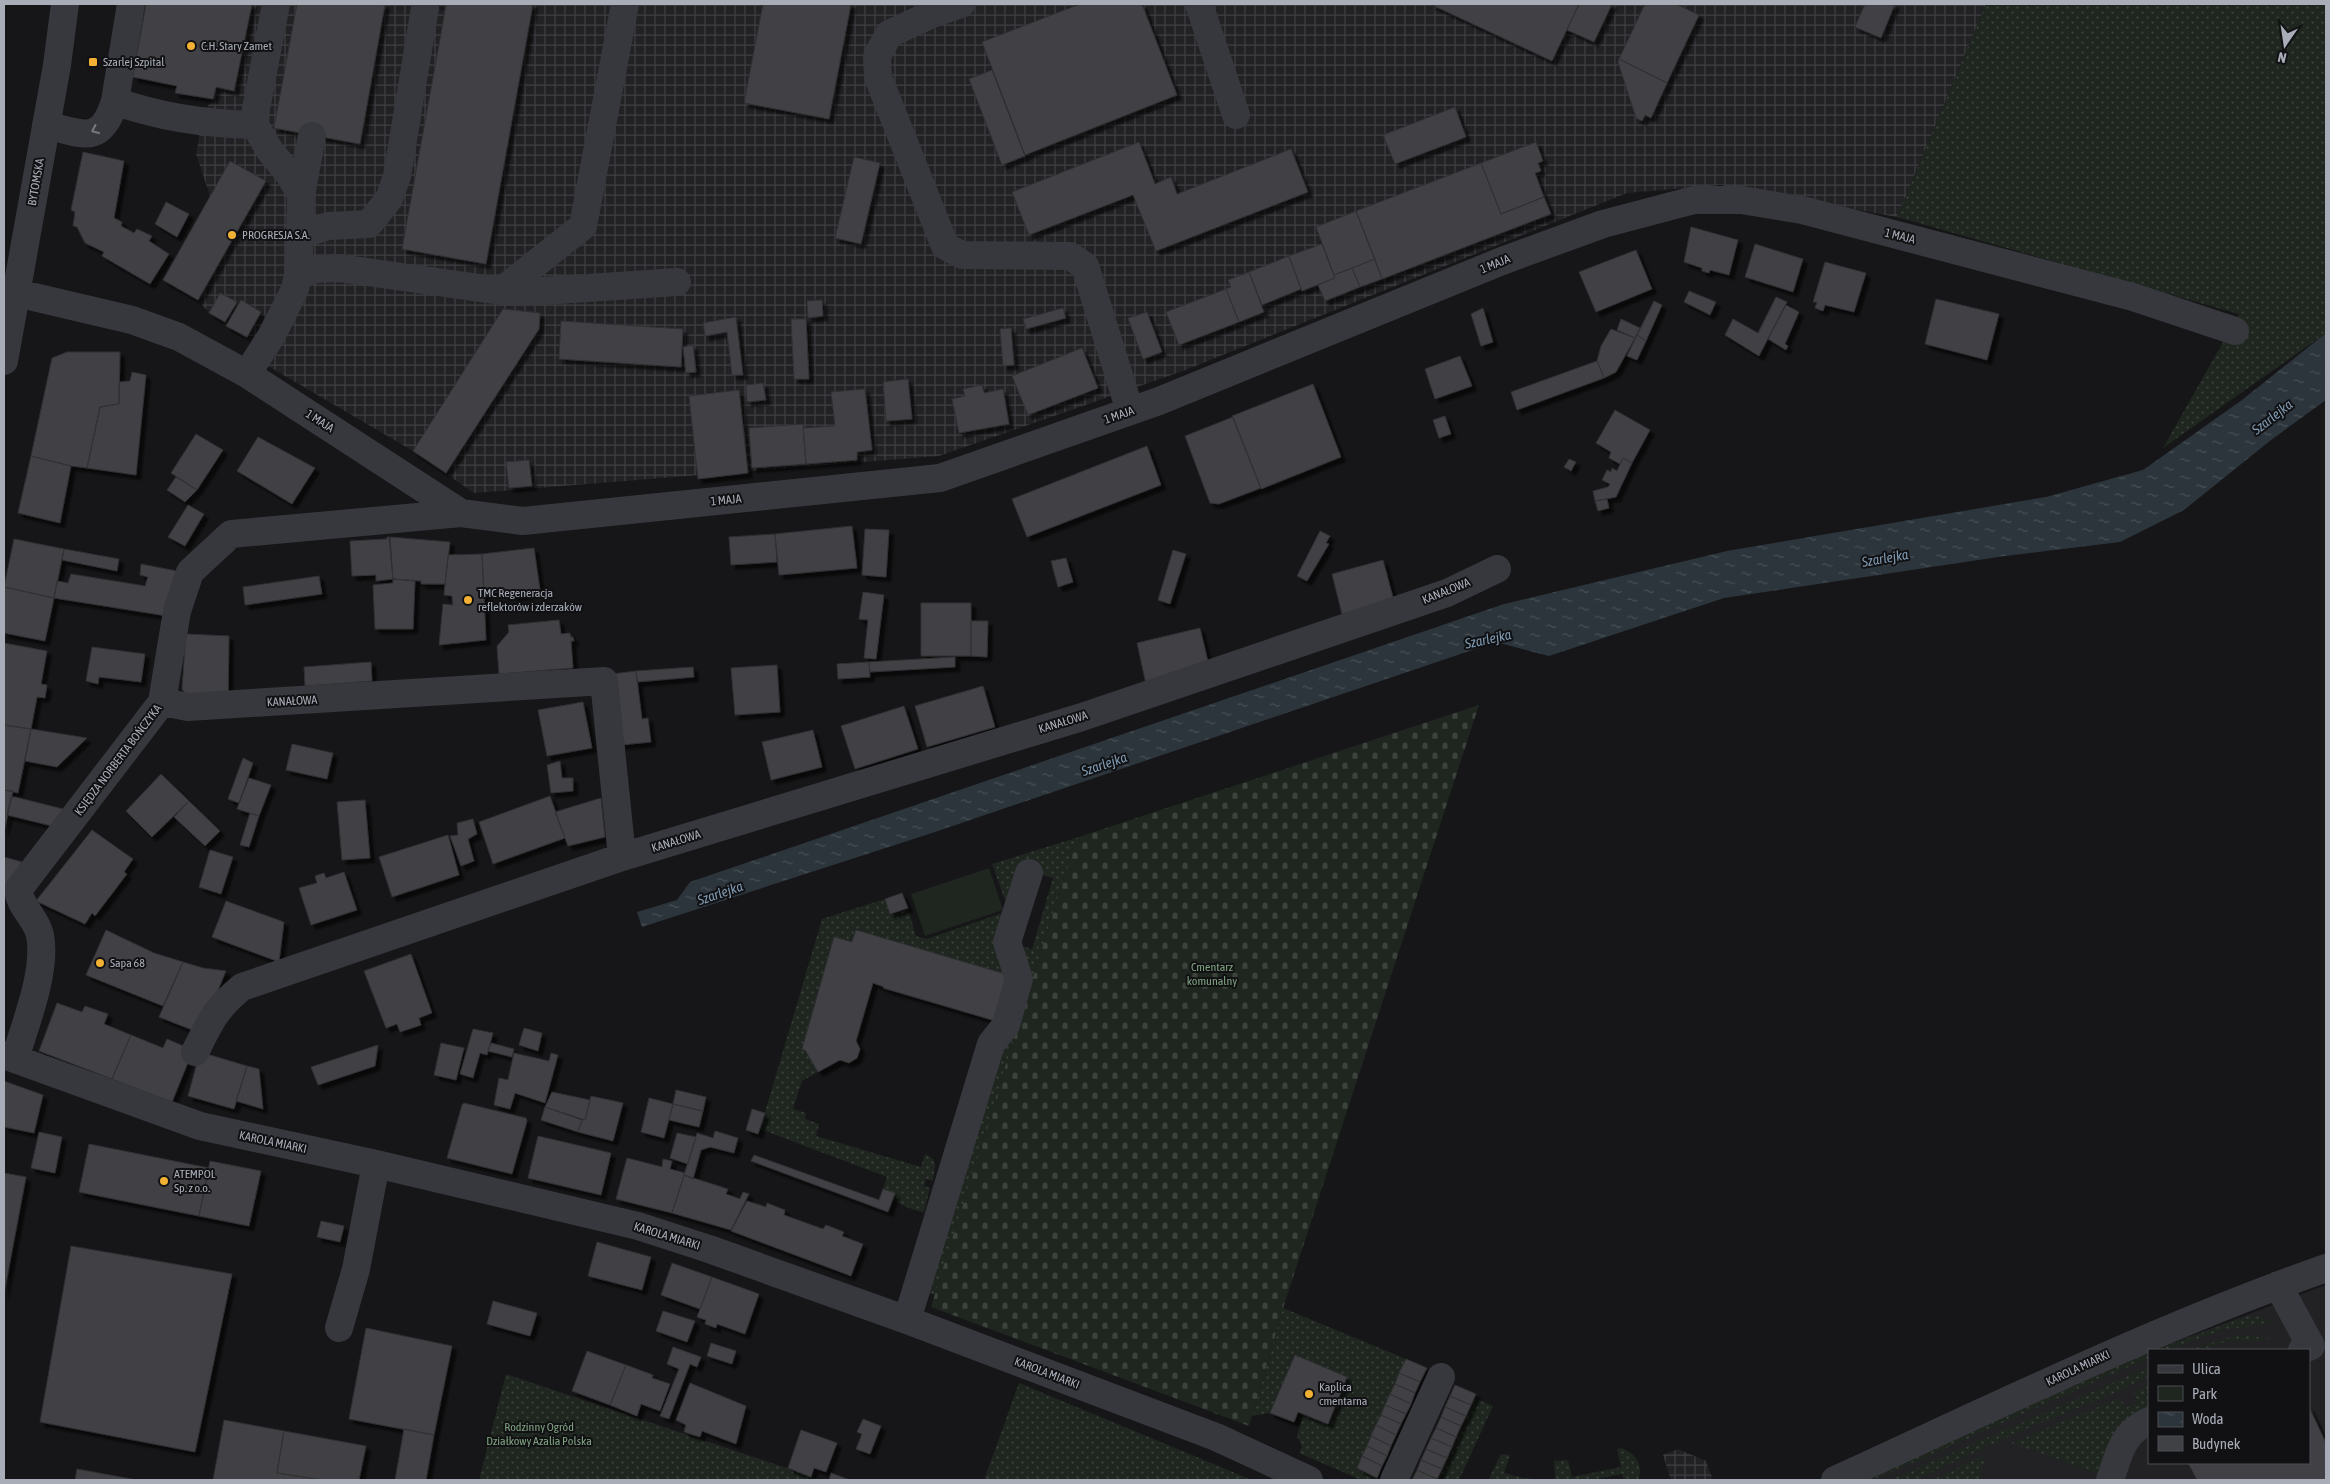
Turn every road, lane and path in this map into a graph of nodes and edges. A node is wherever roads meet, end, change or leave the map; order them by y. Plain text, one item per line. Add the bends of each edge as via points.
1 (65, 4) edge
2 (131, 4) edge
3 (276, 4) edge
4 (625, 4) edge
5 (961, 4) edge
6 (1199, 4) edge
7 (425, 8) dead end
8 (115, 102) junction
9 (1236, 115) dead end
10 (46, 125) junction
11 (255, 125) junction
12 (312, 136) dead end
13 (301, 195) junction
14 (300, 235) junction
15 (298, 275) junction
16 (677, 282) dead end
17 (10, 291) edge
18 (501, 291) junction
19 (2235, 331) dead end
20 (4, 361) edge
21 (247, 374) junction
22 (1130, 411) junction
23 (461, 513) junction
24 (1497, 569) dead end
25 (162, 702) junction
26 (622, 857) junction
27 (1029, 873) dead end
28 (195, 1052) dead end
29 (9, 1057) edge
30 (376, 1164) junction
31 (2326, 1268) edge
32 (2278, 1285) junction
33 (906, 1320) junction
34 (339, 1328) dead end
35 (2304, 1349) edge
36 (1441, 1377) dead end
37 (2148, 1421) edge
38 (1310, 1480) edge
39 (1394, 1480) edge
40 (1836, 1480) edge
41 (2110, 1480) edge

1 - 10 street, BYTOMSKA
2 - 8 street
3 - 11 street
4 - 18 street via 584,226
5 - 22 street via 889,34 877,56 878,77 945,246 962,255 1070,256 1085,266
6 - 9 street
7 - 14 street via 397,176 389,200 369,224 328,226
8 -> 10 street via 104,126 94,133
8 - 11 street via 217,124
10 - 17 street, BYTOMSKA
11 - 13 street
12 - 13 street
13 - 14 street
14 - 15 street
15 - 18 street via 317,269 339,268
15 - 21 street via 283,313
16 - 18 street
17 - 20 street, BYTOMSKA
17 - 21 street, 1 MAJA via 132,320 179,337
19 - 22 street, 1 MAJA via 2133,297 1802,210 1741,200 1694,200 1603,224 1502,261
21 - 23 street, 1 MAJA
22 - 23 street, 1 MAJA via 940,478 524,521
23 - 25 street, KSIĘDZA NORBERTA BOŃCZYKA via 231,534 190,572 178,611
24 - 26 street, KANAŁOWA via 1447,593 1082,717
25 - 26 street, KANAŁOWA via 188,707 604,682
25 - 29 street, KSIĘDZA NORBERTA BOŃCZYKA via 18,890 19,900 32,916 40,935 40,960 33,1006
26 - 28 street, KANAŁOWA via 242,987 216,1012
27 - 33 street via 1007,942 1018,972 1018,985 1006,1025 991,1044
29 - 30 street, KAROLA MIARKI via 200,1126
30 - 33 street, KAROLA MIARKI via 638,1226
30 - 34 street via 356,1269
31 - 32 street, KAROLA MIARKI
32 - 35 street via 2311,1346
32 - 40 street, KAROLA MIARKI via 2113,1352
33 - 38 street, KAROLA MIARKI via 1216,1438
36 - 39 street
37 - 41 street via 2137,1426 2124,1439

